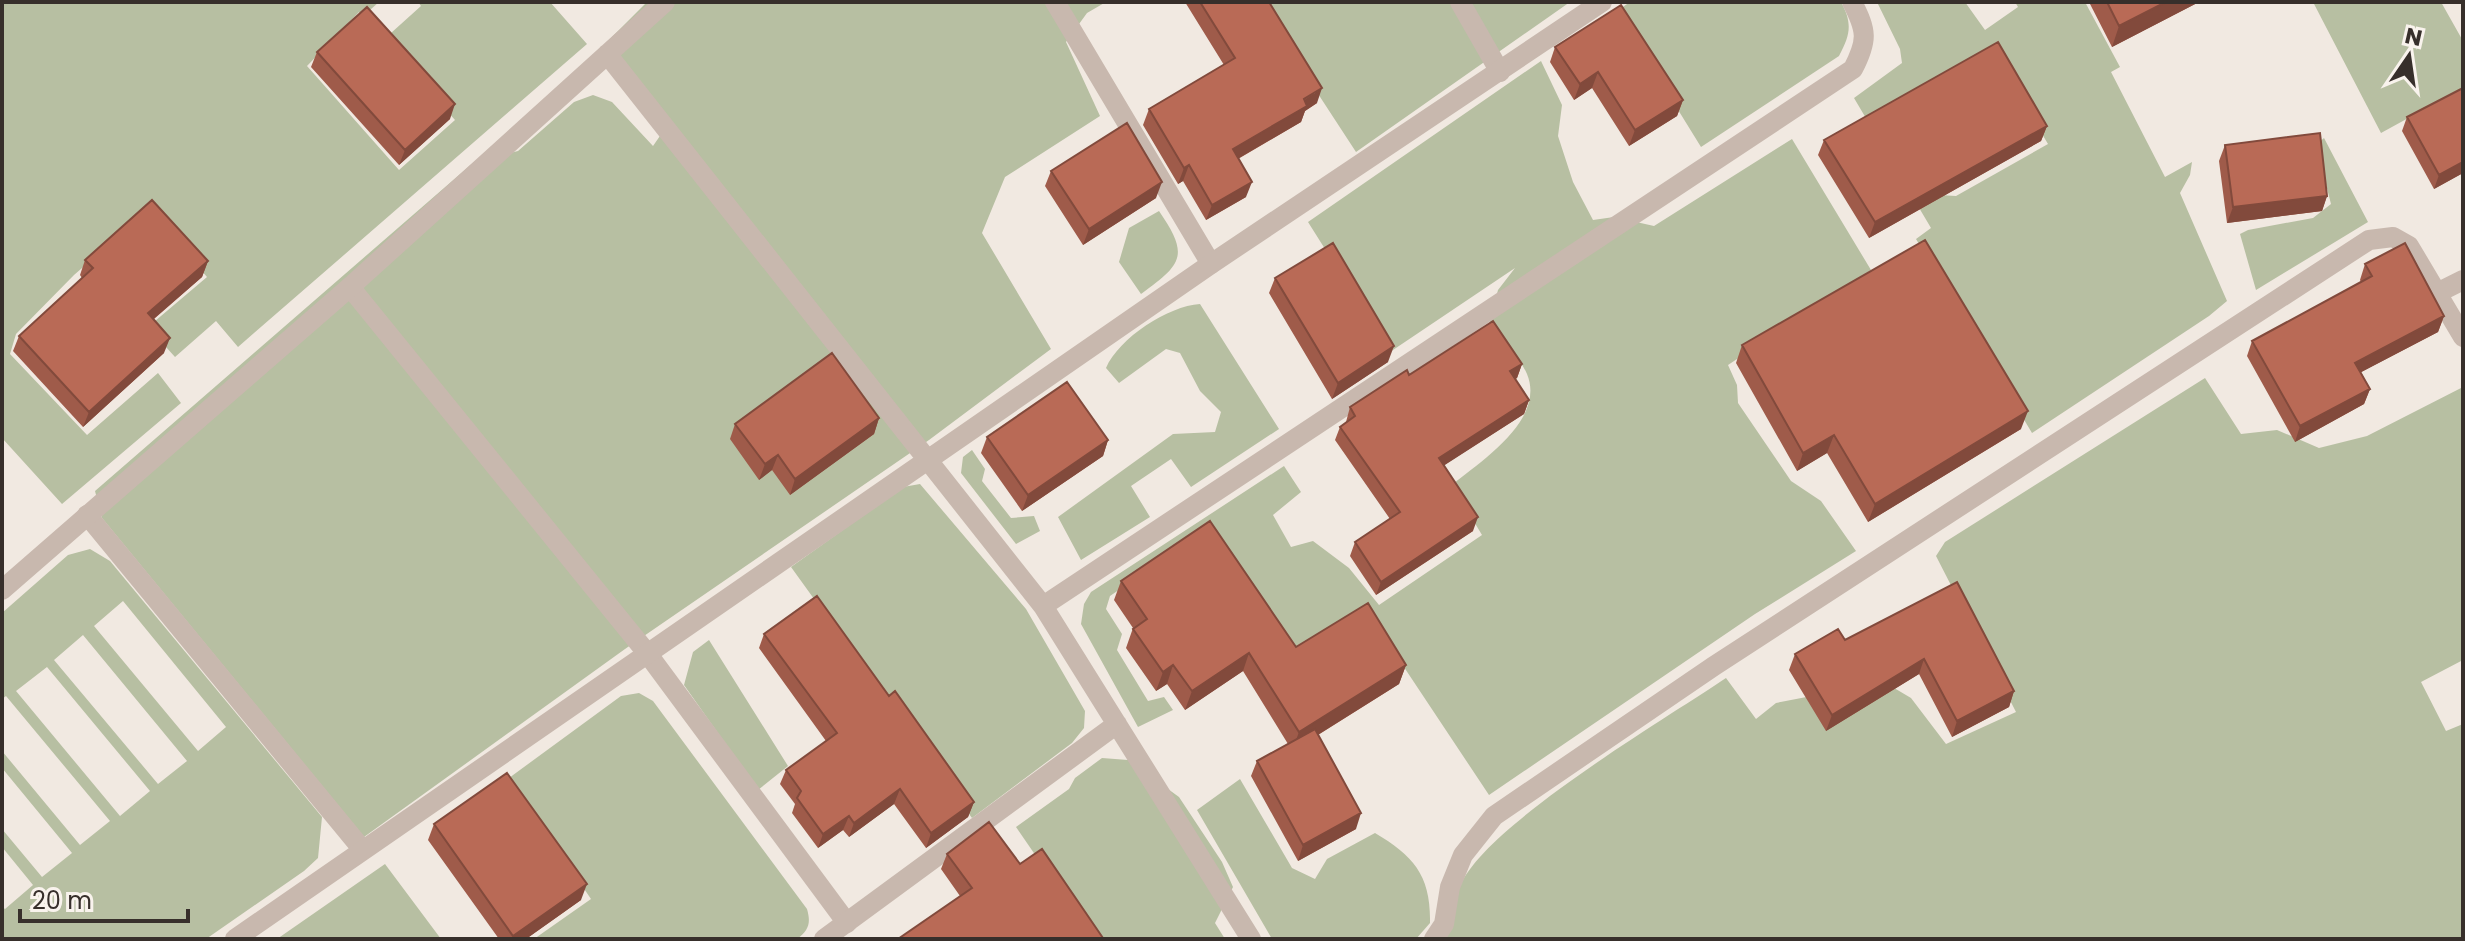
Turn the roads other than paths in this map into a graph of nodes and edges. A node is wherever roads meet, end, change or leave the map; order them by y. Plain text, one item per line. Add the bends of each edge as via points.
1 (665, 2) edge
2 (1055, 2) edge
3 (1460, 2) edge
4 (1602, 2) edge
5 (1852, 2) edge
6 (607, 54) junction
7 (1500, 72) junction
8 (1211, 264) junction
9 (2463, 280) edge
10 (350, 287) junction
11 (2439, 292) junction
12 (2463, 337) edge
13 (928, 458) junction
14 (87, 515) junction
15 (2, 590) edge
16 (1043, 606) junction
17 (647, 653) junction
18 (1117, 724) junction
19 (362, 849) junction
20 (847, 923) junction
21 (235, 939) edge
22 (824, 939) edge
23 (1251, 939) edge
24 (1434, 939) edge

1 - 6 street
2 - 8 street
3 - 7 street
4 - 7 street
5 - 16 street via 1864,26 1863,49 1853,69
6 - 10 street
6 - 13 street
7 - 8 street
8 - 13 street
9 - 11 street
10 - 14 street
10 - 17 street
11 - 12 street
11 - 24 street via 2401,241 2369,240 2356,248 1714,666 1494,816 1463,855 1450,887 1444,924
13 - 16 street
13 - 17 street
14 - 15 street
14 - 19 street
16 - 18 street
17 - 19 street
17 - 20 street
18 - 20 street
18 - 23 street
19 - 21 street
20 - 22 street

